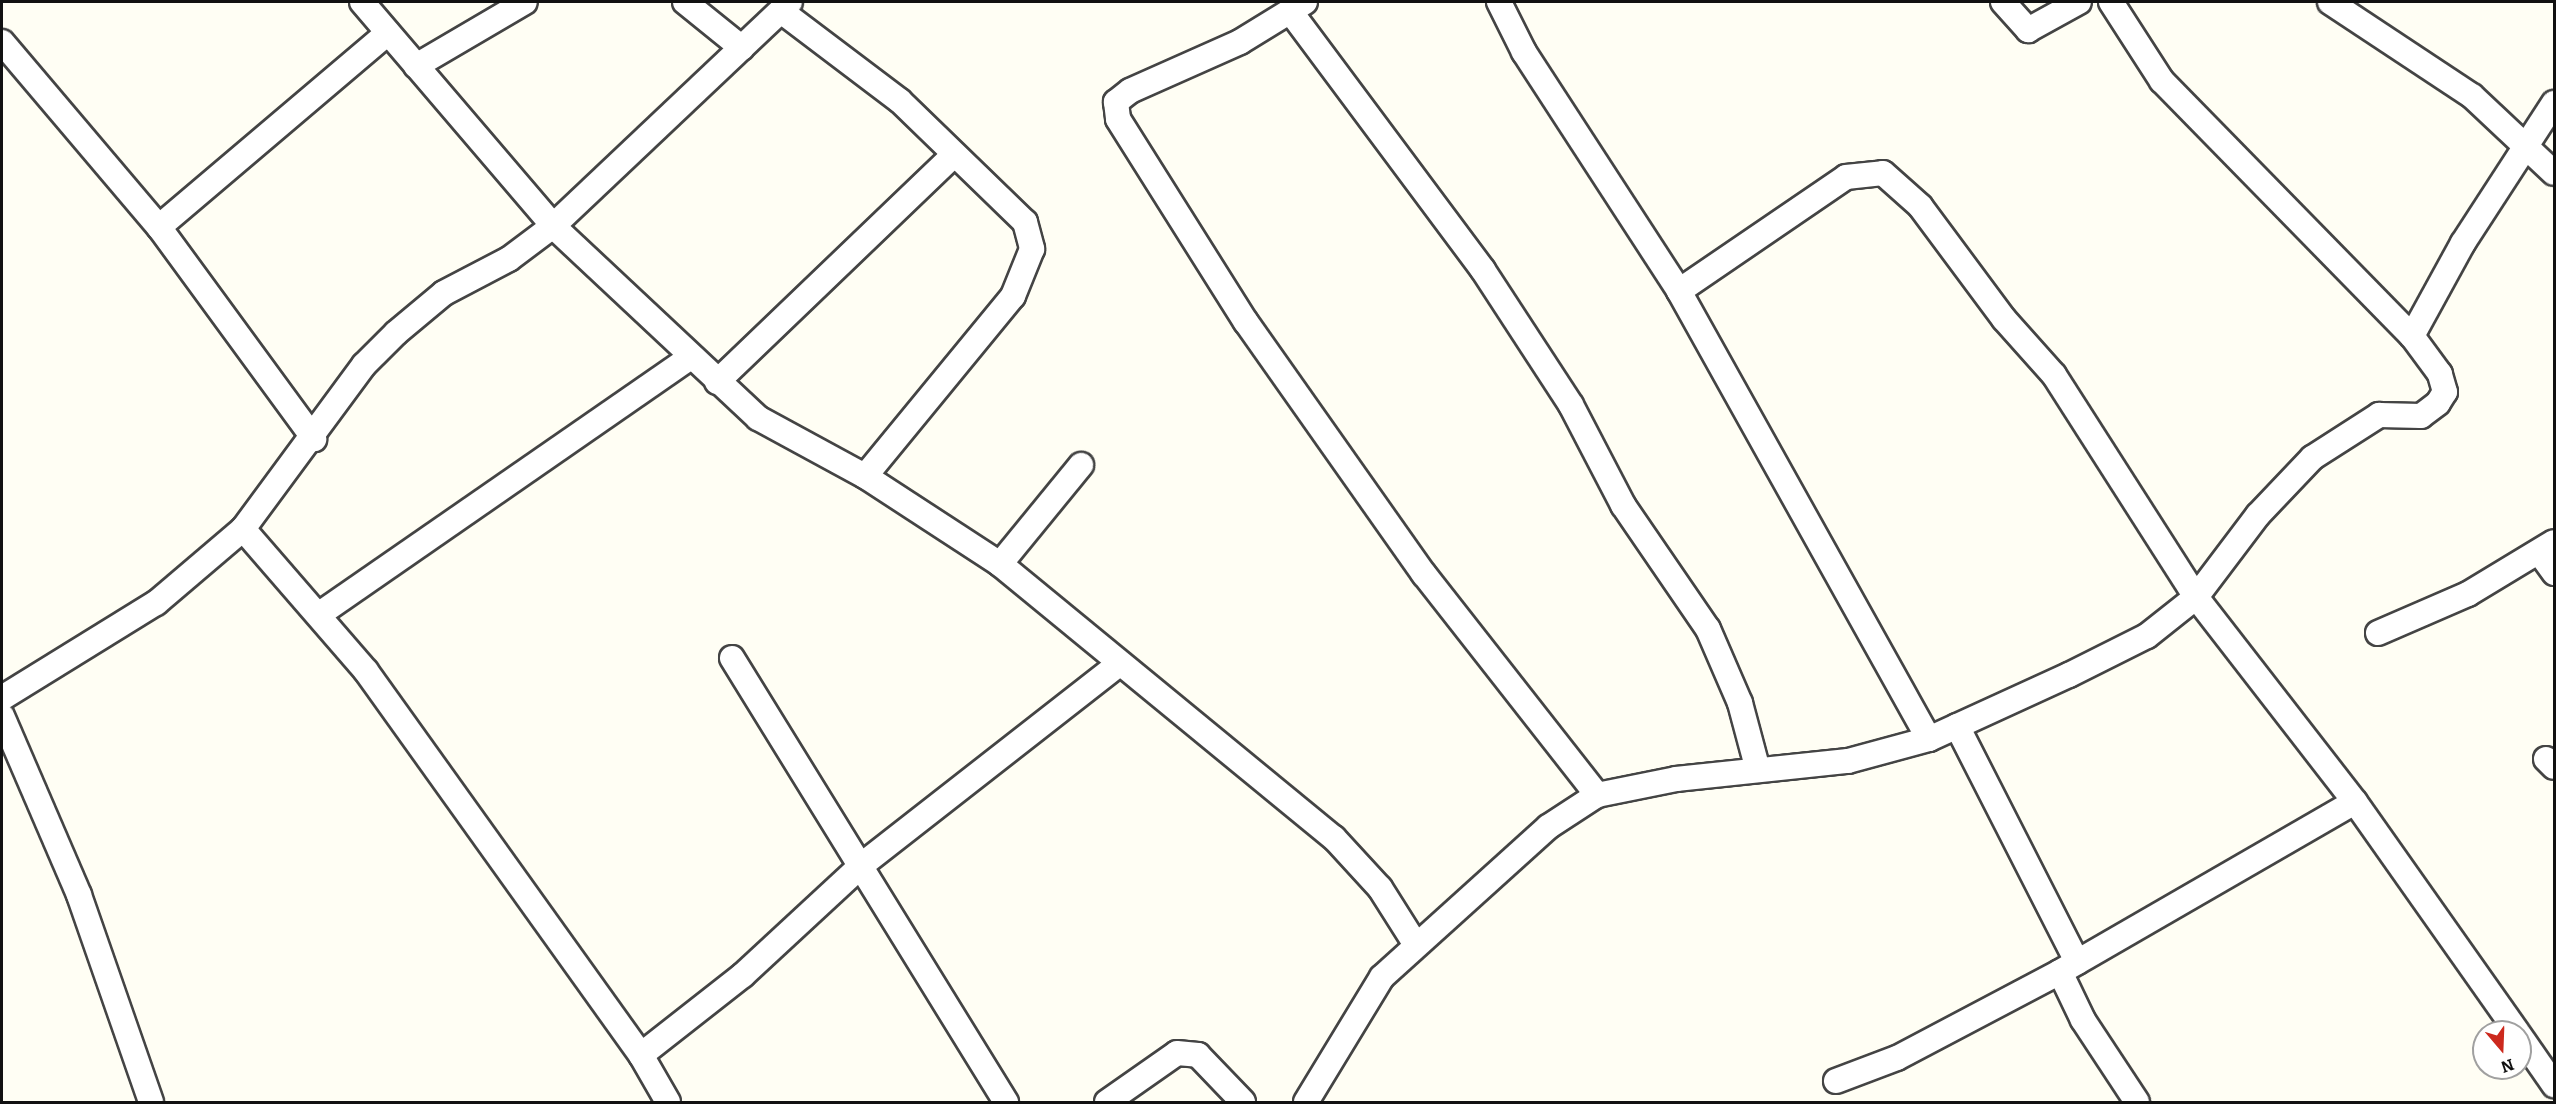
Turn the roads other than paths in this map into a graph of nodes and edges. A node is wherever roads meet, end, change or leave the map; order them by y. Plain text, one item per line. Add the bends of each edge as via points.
1 (362, 2) edge
2 (525, 2) edge
3 (685, 2) edge
4 (1499, 2) edge
5 (2002, 2) edge
6 (2079, 2) edge
7 (2111, 2) edge
8 (2330, 2) edge
9 (785, 6) edge
10 (1297, 7) edge
11 (388, 33) junction
12 (2, 42) edge
13 (742, 48) junction
14 (416, 66) junction
15 (2554, 103) edge
16 (2526, 147) junction
17 (953, 156) junction
18 (2554, 173) edge
19 (553, 226) junction
20 (159, 227) junction
21 (1679, 291) junction
22 (2412, 336) junction
23 (691, 357) junction
24 (717, 382) junction
25 (314, 439) junction
26 (1081, 465) dead end
27 (865, 476) junction
28 (243, 529) junction
29 (2546, 547) edge
30 (1000, 564) junction
31 (2554, 573) edge
32 (2196, 597) junction
33 (321, 613) junction
34 (2379, 633) dead end
35 (732, 658) dead end
36 (1120, 663) junction
37 (2, 698) edge
38 (2, 716) edge
39 (1957, 726) junction
40 (1929, 739) junction
41 (1758, 770) junction
42 (1597, 795) junction
43 (2355, 802) junction
44 (863, 864) junction
45 (1416, 945) junction
46 (2068, 967) junction
47 (2509, 1020) edge
48 (2532, 1053) edge
49 (641, 1055) junction
50 (1836, 1081) dead end
51 (2554, 1085) edge
52 (151, 1102) edge
53 (668, 1102) edge
54 (1006, 1102) edge
55 (1107, 1102) edge
56 (1243, 1102) edge
57 (1306, 1102) edge
58 (2137, 1102) edge

1 - 11 street
2 - 14 street
3 - 13 street
4 - 21 street via 1524,52
5 - 6 street via 2028,30
7 - 22 street via 2162,81
8 - 16 street via 2472,96
9 - 13 street
9 - 17 street via 900,101
10 - 41 street via 1483,270 1571,405 1623,505 1708,629 1740,703
10 - 42 street via 1240,42 1130,91 1116,102 1118,119 1280,371 1424,574
11 - 14 street
11 - 20 street
12 - 20 street
13 - 19 street
14 - 19 street
15 - 16 street
16 - 18 street
16 - 22 street via 2463,243
17 - 24 street
17 - 27 street via 1025,222 1032,249 1013,296
19 - 23 street
19 - 25 street via 509,259 444,293 396,333 364,365
20 - 25 street
21 - 32 street via 1846,177 1883,173 1920,206 2004,319 2054,375
21 - 40 street
22 - 32 street via 2440,374 2445,392 2438,403 2421,416 2379,416 2312,458 2258,514
23 - 24 street
23 - 33 street
24 - 27 street via 758,418
25 - 28 street
26 - 30 street
27 - 30 street
28 - 33 street
28 - 37 street via 156,603
29 - 31 street
29 - 34 street via 2468,594
30 - 36 street
32 - 39 street via 2147,636
32 - 43 street
33 - 49 street
35 - 44 street
36 - 44 street
36 - 45 street via 1334,838 1380,888
38 - 52 street via 79,895
39 - 40 street
39 - 46 street
40 - 41 street via 1848,761
41 - 42 street
42 - 45 street via 1548,827
43 - 46 street
43 - 47 street
44 - 49 street via 743,975
44 - 54 street
45 - 57 street via 1376,986
46 - 50 street via 1897,1058
46 - 58 street via 2083,1020
48 - 51 street
49 - 53 street
55 - 56 street via 1177,1053 1198,1055

